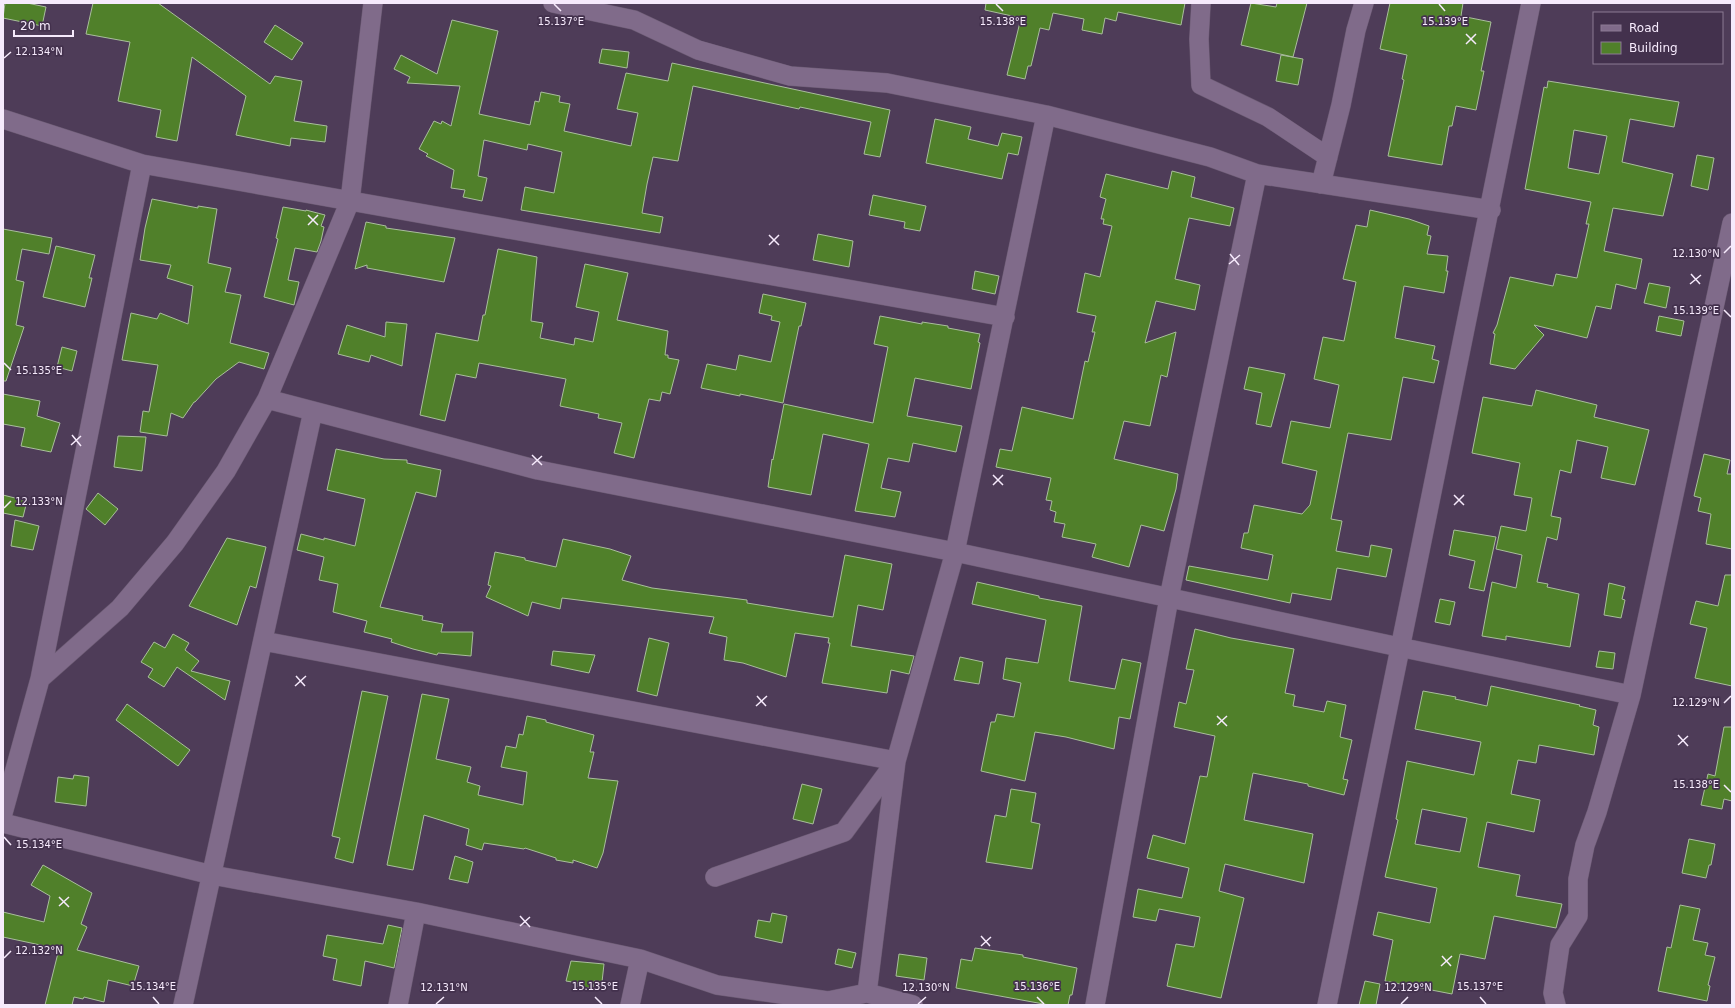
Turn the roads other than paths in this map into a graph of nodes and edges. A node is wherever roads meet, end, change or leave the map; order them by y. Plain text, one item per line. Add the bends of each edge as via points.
1 (373, 3) edge
2 (553, 3) edge
3 (1201, 3) edge
4 (1364, 3) edge
5 (1531, 3) edge
6 (1046, 115) junction
7 (3, 119) edge
8 (1328, 157) junction
9 (142, 164) junction
10 (1257, 174) junction
11 (1321, 184) junction
12 (350, 200) junction
13 (1491, 210) junction
14 (1732, 223) edge
15 (1005, 317) junction
16 (267, 399) junction
17 (313, 411) junction
18 (955, 552) junction
19 (1169, 598) junction
20 (263, 641) junction
21 (1399, 648) junction
22 (40, 679) junction
23 (1631, 695) junction
24 (896, 761) junction
25 (3, 813) edge
26 (3, 823) edge
27 (212, 875) junction
28 (715, 877) dead end
29 (416, 912) junction
30 (640, 959) junction
31 (867, 993) junction
32 (1554, 999) edge
33 (824, 1003) edge
34 (896, 1003) edge
35 (183, 1005) edge
36 (398, 1005) edge
37 (630, 1005) edge
38 (913, 1005) edge
39 (1095, 1005) edge
40 (1327, 1005) edge
41 (1569, 1005) edge

1 - 12 street
2 - 6 street via 634,20 698,50 790,76 887,83
3 - 8 street via 1199,39 1202,85 1268,117
4 - 8 street
5 - 13 street
6 - 10 street via 1210,157
6 - 15 street
7 - 9 street
8 - 11 street
9 - 12 street
9 - 22 street
10 - 11 street
10 - 19 street
11 - 13 street
12 - 15 street
12 - 16 street
13 - 21 street
14 - 23 street
15 - 18 street
16 - 17 street
16 - 22 street via 226,471 175,543 120,608
17 - 18 street via 538,470
17 - 20 street
18 - 19 street
18 - 24 street
19 - 21 street
19 - 39 street
20 - 24 street
20 - 27 street
21 - 23 street
21 - 40 street
22 - 25 street
23 - 32 street via 1597,812 1585,844 1578,879 1578,916 1560,945
24 - 28 street via 844,832
24 - 31 street
26 - 27 street
27 - 29 street
27 - 35 street
29 - 30 street
29 - 36 street
30 - 33 street via 717,985
30 - 37 street
31 - 33 street
31 - 34 street
32 - 41 street
34 - 38 street

